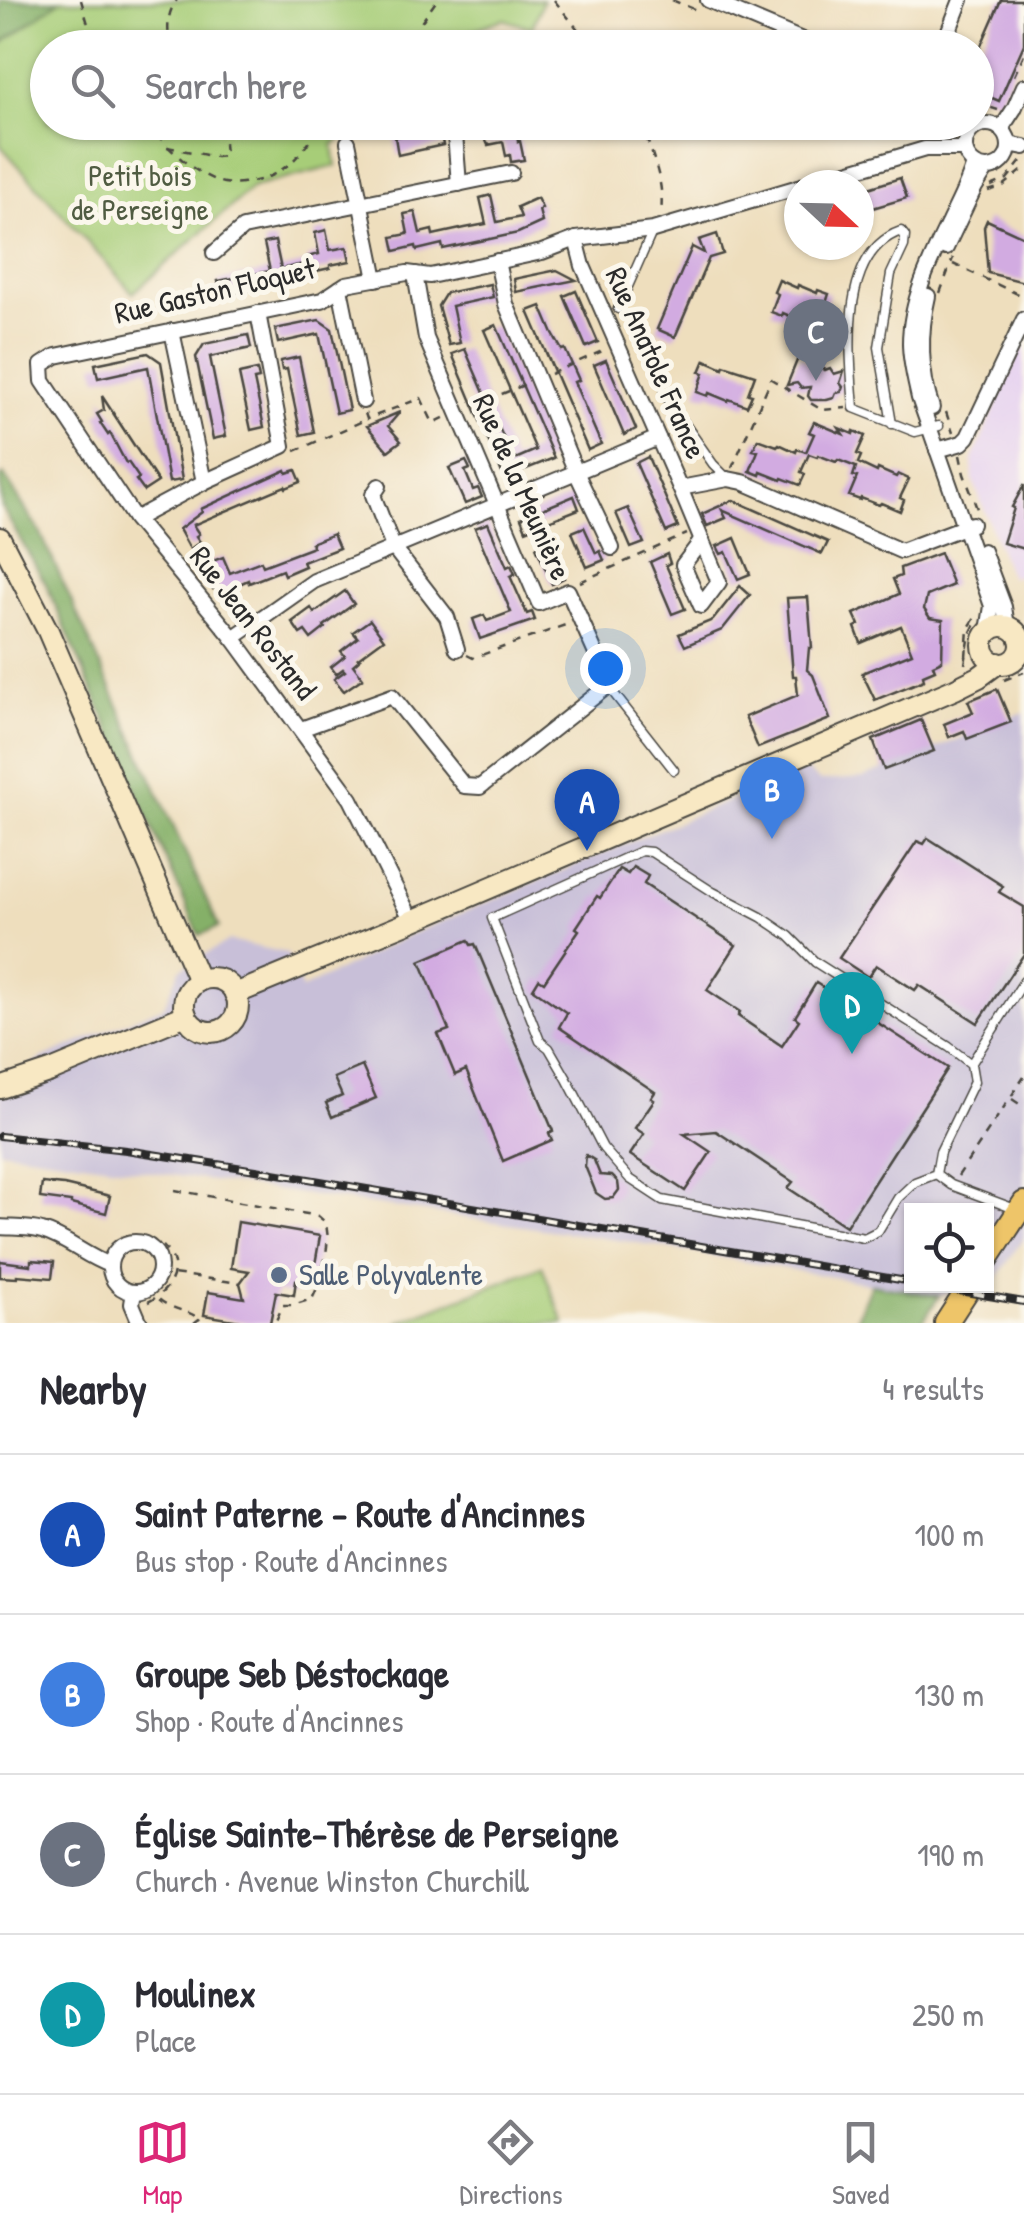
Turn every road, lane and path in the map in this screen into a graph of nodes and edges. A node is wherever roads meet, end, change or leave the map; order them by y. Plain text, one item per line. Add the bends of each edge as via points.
1 (81, 0) edge
2 (177, 0) edge
3 (437, 0) edge
4 (554, 0) edge
5 (708, 0) edge
6 (961, 0) edge
7 (90, 30) edge
8 (169, 30) edge
9 (416, 30) edge
10 (578, 30) edge
11 (779, 30) edge
12 (949, 30) edge
13 (1024, 54) edge
14 (1018, 84) edge
15 (994, 110) edge
16 (1000, 110) dead end
17 (994, 127) edge
18 (1001, 129) junction
19 (161, 140) edge
20 (224, 140) edge
21 (312, 140) edge
22 (456, 140) edge
23 (647, 140) edge
24 (966, 140) edge
25 (348, 142) dead end
26 (166, 146) junction
27 (1019, 148) edge
28 (966, 149) junction
29 (980, 166) junction
30 (855, 170) edge
31 (512, 173) dead end
32 (460, 184) junction
33 (784, 191) edge
34 (985, 192) dead end
35 (360, 204) junction
36 (656, 229) junction
37 (576, 239) junction
38 (959, 245) dead end
39 (214, 253) dead end
40 (497, 261) junction
41 (946, 261) junction
42 (415, 274) junction
43 (376, 278) junction
44 (340, 288) junction
45 (1024, 297) edge
46 (935, 304) dead end
47 (618, 309) dead end
48 (258, 314) junction
49 (1024, 319) edge
50 (172, 331) junction
51 (617, 344) junction
52 (42, 366) joint
53 (538, 380) junction
54 (664, 394) dead end
55 (363, 400) joint
56 (942, 402) dead end
57 (854, 408) junction
58 (457, 412) junction
59 (367, 419) junction
60 (892, 424) junction
61 (935, 428) junction
62 (658, 438) junction
63 (282, 442) junction
64 (950, 447) junction
65 (576, 472) junction
66 (728, 479) junction
67 (204, 482) junction
68 (379, 486) dead end
69 (680, 488) junction
70 (496, 504) junction
71 (136, 518) junction
72 (973, 526) junction
73 (699, 534) joint
74 (0, 538) edge
75 (393, 547) junction
76 (612, 548) dead end
77 (568, 591) junction
78 (581, 620) junction
79 (232, 638) junction
80 (457, 649) joint
81 (1003, 649) edge
82 (611, 684) junction
83 (301, 729) junction
84 (674, 770) dead end
85 (404, 924) junction
86 (200, 981) junction
87 (1024, 981) edge
88 (236, 994) junction
89 (186, 1016) junction
90 (971, 1064) junction
91 (1024, 1078) edge
92 (3, 1089) edge
93 (1010, 1098) junction
94 (1024, 1107) edge
95 (936, 1174) junction
96 (952, 1185) junction
97 (175, 1190) dead end
98 (1022, 1207) edge
99 (0, 1226) edge
100 (163, 1246) dead end
101 (994, 1249) edge
102 (110, 1265) junction
103 (166, 1273) junction
104 (240, 1282) dead end
105 (965, 1293) edge
106 (143, 1295) junction
107 (200, 1321) edge
108 (140, 1323) edge
109 (194, 1323) edge
110 (276, 1323) edge
111 (946, 1323) edge

1 - 7 path
2 - 8 path
3 - 9 path
4 - 10 path
5 - 11 street
6 - 12 street
13 - 14 path
14 - 18 street via 1014,109
15 - 16 path
17 - 18 street
18 - 27 street
19 - 26 path
20 - 26 path via 225,156 216,157
21 - 26 path via 290,166 239,184 222,183
22 - 32 street
23 - 36 path via 663,198
24 - 28 street
25 - 35 street
27 - 29 street via 994,167
27 - 34 path via 1019,167
28 - 29 street
28 - 30 street, Rue Anatole France via 925,149
29 - 41 street
29 - 61 street via 934,254 914,314 912,368
31 - 32 street
32 - 35 street
33 - 36 street, Rue Anatole France
35 - 39 street via 243,228
35 - 43 street
36 - 37 street, Rue Anatole France
36 - 47 lane
37 - 40 street, Rue Gaston Floquet
37 - 51 street, Rue Anatole France
38 - 41 path
40 - 42 street, Rue Gaston Floquet
40 - 53 street via 506,304
41 - 45 path
41 - 46 path
41 - 61 street via 929,292 922,334
42 - 43 street, Rue Gaston Floquet
42 - 58 street, Rue de la Meunière via 426,338
43 - 44 street, Rue Gaston Floquet
44 - 48 street, Rue Gaston Floquet via 322,300
44 - 55 street
48 - 50 street, Rue Gaston Floquet
48 - 63 street
49 - 64 street via 968,437
50 - 52 street, Rue Gaston Floquet via 56,356
50 - 67 street
51 - 53 path
51 - 62 street, Rue Anatole France
52 - 71 street, Rue Jean Rostand via 43,381
53 - 58 path
53 - 65 street
54 - 66 lane
55 - 59 path
56 - 64 path
57 - 60 lane
57 - 60 lane via 854,298 874,248 902,231 879,347
57 - 66 path via 822,410 771,379
58 - 59 path via 433,423 421,398
58 - 70 street, Rue de la Meunière
59 - 63 path via 293,452 291,440
60 - 61 lane via 915,432
61 - 64 street
62 - 65 street
62 - 69 street, Rue Anatole France
63 - 67 street
64 - 72 street
64 - 72 path via 964,474
65 - 70 street
65 - 76 street
66 - 69 street, Rue Anatole France
66 - 72 street, Rue Anatole France via 901,551
67 - 71 street
68 - 75 street via 373,495
69 - 73 street
70 - 75 street
70 - 77 street, Rue de la Meunière via 540,602
71 - 79 street, Rue Jean Rostand
72 - 81 street via 1004,607
73 - 77 path
74 - 86 main road via 48,632
75 - 79 street via 314,581
75 - 80 street via 447,617
77 - 78 street, Rue de la Meunière
78 - 80 path via 473,658
78 - 82 street, Rue de la Meunière
79 - 83 street, Rue Jean Rostand
81 - 85 main road via 979,677
82 - 83 street via 480,786 464,786 392,696
82 - 84 lane
83 - 85 street, Rue Jean Rostand via 351,799
85 - 88 main road
86 - 88 main road via 216,979
86 - 89 main road via 188,992
87 - 90 lane
88 - 89 main road via 234,1019 222,1030 205,1032
89 - 92 main road
90 - 95 lane via 974,1082
90 - 95 lane via 815,962 761,917 651,852 640,851 492,918 540,1041 603,1148 630,1179 662,1200 864,1238 878,1231 915,1182
91 - 93 path
93 - 94 path
93 - 96 path
95 - 96 lane
96 - 98 lane
97 - 110 path via 325,1222 317,1289 312,1299 283,1306
98 - 101 main road
99 - 102 street via 42,1230
100 - 103 path via 173,1259
102 - 103 street via 119,1248 138,1242 155,1253
102 - 106 street via 119,1286
103 - 104 path
103 - 106 street
103 - 106 path via 169,1285
105 - 111 main road
106 - 107 path
106 - 108 street
107 - 109 path

